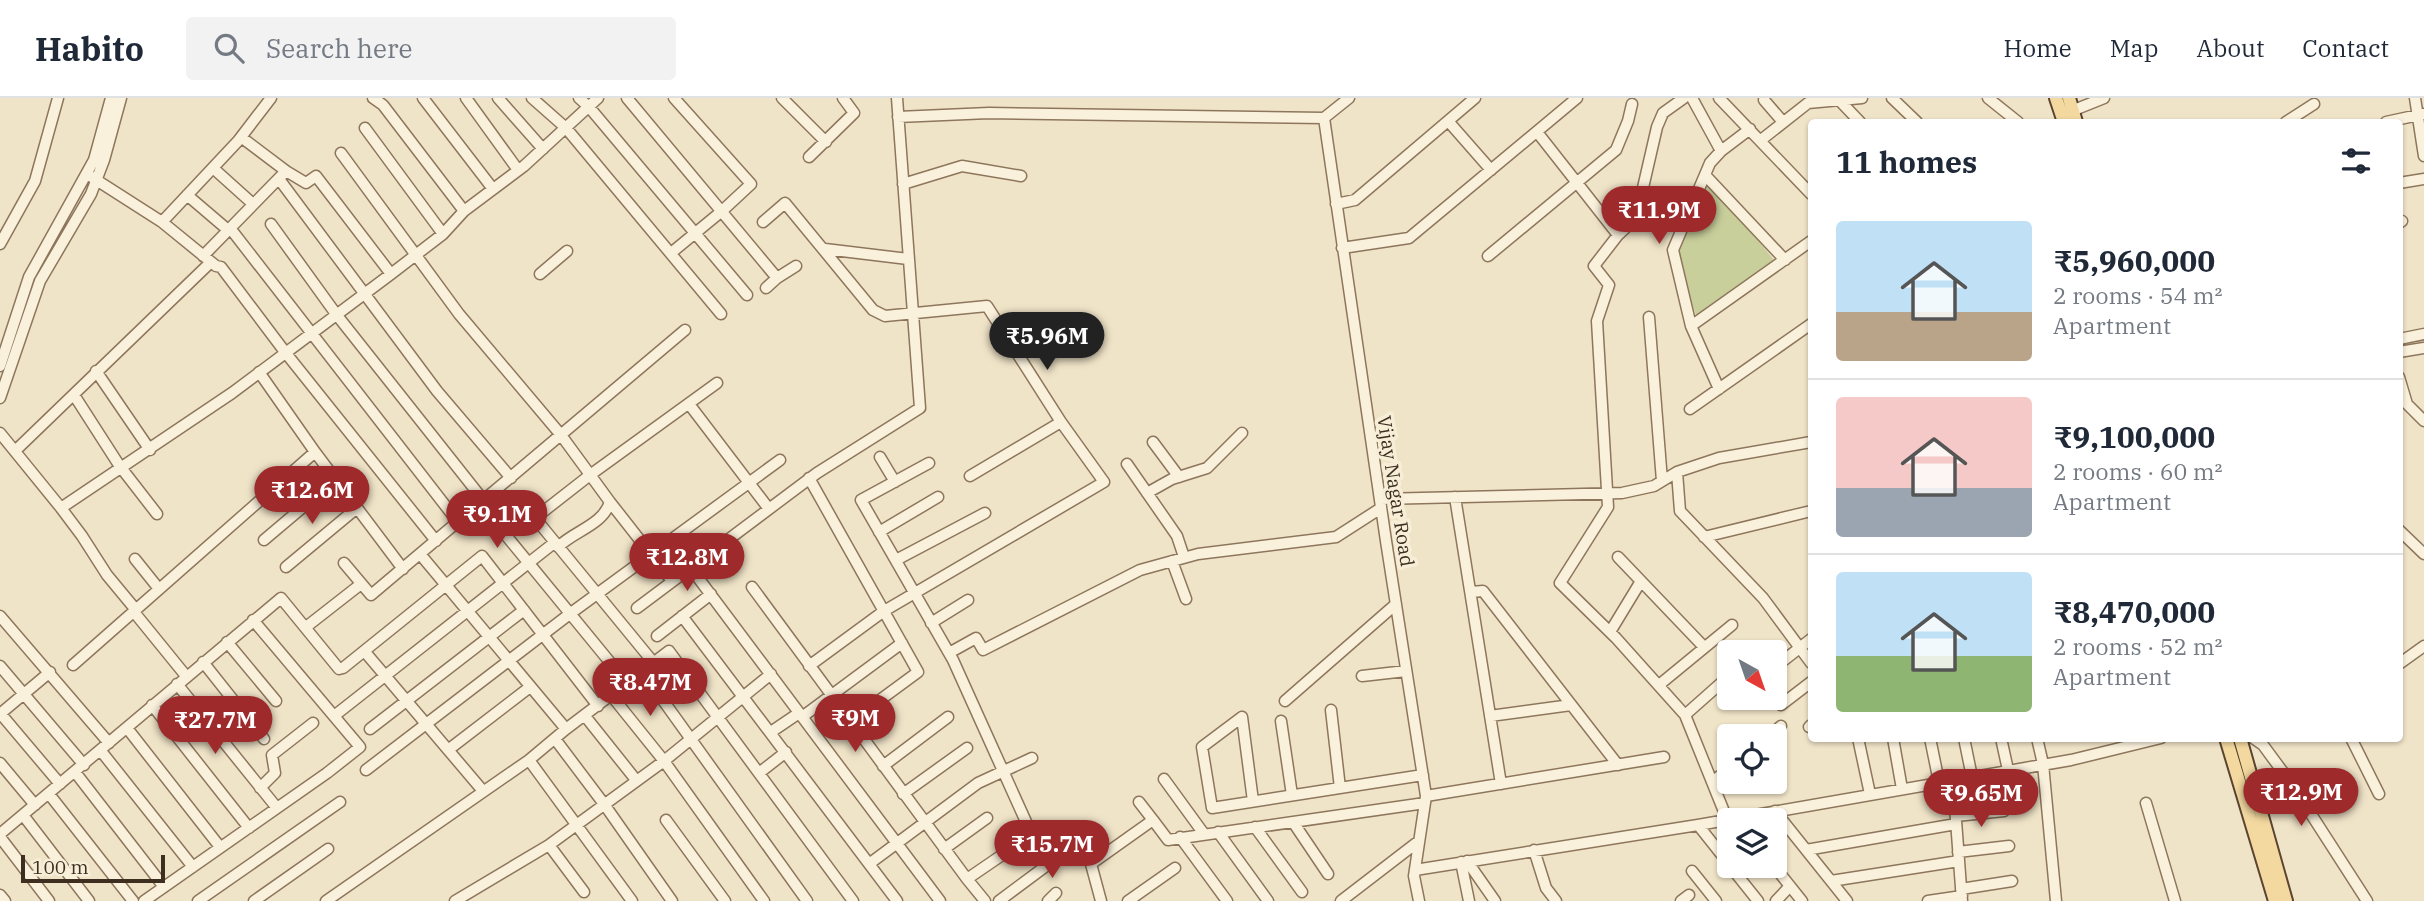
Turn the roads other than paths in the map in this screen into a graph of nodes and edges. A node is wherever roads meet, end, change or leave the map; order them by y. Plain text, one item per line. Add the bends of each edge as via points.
1 (58, 98) edge
2 (111, 98) edge
3 (121, 98) edge
4 (271, 98) edge
5 (373, 98) edge
6 (423, 98) edge
7 (466, 98) edge
8 (498, 98) edge
9 (532, 98) edge
10 (579, 98) edge
11 (598, 98) edge
12 (627, 98) edge
13 (674, 98) edge
14 (782, 98) edge
15 (843, 98) edge
16 (897, 98) edge
17 (1349, 98) edge
18 (1475, 98) edge
19 (1577, 98) edge
20 (1684, 98) edge
21 (1692, 98) edge
22 (1719, 98) edge
23 (1862, 98) edge
24 (1892, 98) edge
25 (1988, 98) edge
26 (2056, 98) edge
27 (2104, 98) edge
28 (2415, 98) edge
29 (1764, 100) dead end
30 (1840, 101) junction
31 (1632, 104) dead end
32 (2314, 104) dead end
33 (589, 107) junction
34 (2069, 114) edge
35 (2421, 115) edge
36 (898, 117) junction
37 (1324, 118) junction
38 (1857, 119) edge
39 (1914, 119) edge
40 (2014, 119) edge
41 (2291, 119) edge
42 (2401, 119) edge
43 (1448, 121) junction
44 (1783, 122) junction
45 (365, 128) dead end
46 (566, 128) junction
47 (1750, 129) junction
48 (1537, 132) junction
49 (241, 137) junction
50 (1761, 140) junction
51 (826, 142) junction
52 (543, 149) junction
53 (1721, 151) junction
54 (341, 153) dead end
55 (2424, 156) edge
56 (809, 158) dead end
57 (213, 168) junction
58 (518, 170) junction
59 (1491, 170) junction
60 (283, 175) junction
61 (1705, 175) junction
62 (92, 176) junction
63 (1021, 176) dead end
64 (2424, 179) edge
65 (1577, 181) junction
66 (2403, 182) edge
67 (903, 184) junction
68 (492, 190) junction
69 (1808, 191) edge
70 (187, 195) junction
71 (253, 204) junction
72 (1336, 204) junction
73 (464, 211) junction
74 (722, 211) junction
75 (162, 222) junction
76 (763, 222) dead end
77 (271, 224) dead end
78 (229, 229) junction
79 (695, 233) junction
80 (443, 234) junction
81 (1618, 235) junction
82 (1808, 243) edge
83 (0, 244) edge
84 (825, 248) junction
85 (1342, 248) junction
86 (567, 251) dead end
87 (671, 253) junction
88 (416, 254) junction
89 (1488, 256) dead end
90 (207, 259) junction
91 (908, 259) junction
92 (1785, 260) junction
93 (796, 266) dead end
94 (391, 274) junction
95 (540, 274) dead end
96 (777, 278) junction
97 (766, 288) dead end
98 (363, 294) junction
99 (747, 295) dead end
100 (336, 314) junction
101 (721, 314) dead end
102 (912, 314) junction
103 (1649, 317) dead end
104 (1691, 326) junction
105 (1808, 326) edge
106 (685, 330) dead end
107 (310, 334) junction
108 (2424, 334) edge
109 (2403, 338) edge
110 (2424, 348) edge
111 (2403, 351) edge
112 (285, 352) junction
113 (0, 366) edge
114 (96, 371) junction
115 (259, 372) junction
116 (717, 383) dead end
117 (1719, 389) junction
118 (2403, 390) edge
119 (74, 395) junction
120 (0, 398) edge
121 (689, 404) junction
122 (1690, 409) dead end
123 (2424, 421) edge
124 (1061, 422) junction
125 (0, 433) edge
126 (1242, 433) dead end
127 (561, 435) junction
128 (1153, 442) dead end
129 (1808, 443) edge
130 (16, 450) junction
131 (150, 450) junction
132 (315, 452) junction
133 (880, 457) dead end
134 (780, 460) dead end
135 (929, 463) dead end
136 (1128, 464) dead end
137 (122, 468) junction
138 (1677, 472) junction
139 (590, 475) junction
140 (970, 475) dead end
141 (1179, 477) junction
142 (511, 478) junction
143 (809, 478) junction
144 (335, 480) junction
145 (1662, 481) junction
146 (895, 482) junction
147 (749, 483) junction
148 (1147, 493) junction
149 (1608, 493) junction
150 (938, 497) dead end
151 (1455, 498) junction
152 (484, 501) junction
153 (610, 502) junction
154 (1380, 504) junction
155 (61, 508) junction
156 (357, 509) junction
157 (769, 509) junction
158 (1808, 511) edge
159 (985, 513) dead end
160 (157, 514) dead end
161 (458, 522) junction
162 (495, 522) dead end
163 (879, 532) junction
164 (2403, 533) edge
165 (1704, 537) junction
166 (264, 540) dead end
167 (436, 541) junction
168 (556, 545) junction
169 (2422, 549) edge
170 (420, 555) junction
171 (652, 555) junction
172 (1184, 557) junction
173 (1618, 557) dead end
174 (135, 559) dead end
175 (895, 560) junction
176 (1172, 561) junction
177 (344, 563) dead end
178 (528, 563) junction
179 (286, 567) dead end
180 (690, 567) junction
181 (403, 569) junction
182 (672, 581) junction
183 (1642, 582) junction
184 (503, 583) junction
185 (361, 584) junction
186 (446, 586) junction
187 (752, 587) dead end
188 (159, 589) junction
189 (914, 592) junction
190 (1471, 592) junction
191 (598, 594) junction
192 (711, 594) junction
193 (1186, 599) dead end
194 (968, 600) dead end
195 (1396, 604) junction
196 (637, 608) dead end
197 (524, 610) junction
198 (135, 611) junction
199 (467, 611) junction
200 (884, 611) junction
201 (571, 614) junction
202 (0, 616) edge
203 (682, 616) junction
204 (253, 620) junction
205 (931, 622) junction
206 (1732, 625) dead end
207 (306, 627) junction
208 (1610, 632) junction
209 (544, 634) junction
210 (657, 636) dead end
211 (489, 637) junction
212 (1808, 641) edge
213 (227, 642) junction
214 (902, 643) junction
215 (2424, 646) edge
216 (1704, 647) junction
217 (1800, 648) junction
218 (365, 652) junction
219 (949, 653) junction
220 (1787, 658) edge
221 (1808, 659) edge
222 (509, 660) junction
223 (2403, 661) edge
224 (203, 662) junction
225 (653, 662) junction
226 (73, 665) dead end
227 (0, 666) edge
228 (809, 666) junction
229 (642, 671) junction
230 (1406, 671) junction
231 (50, 672) junction
232 (771, 674) junction
233 (186, 676) junction
234 (385, 676) junction
235 (1362, 676) dead end
236 (627, 682) junction
237 (177, 684) junction
238 (1808, 684) edge
239 (1659, 685) junction
240 (530, 687) junction
241 (1717, 687) edge
242 (25, 693) junction
243 (611, 695) junction
244 (744, 696) junction
245 (831, 696) junction
246 (1787, 700) edge
247 (276, 701) dead end
248 (1284, 701) dead end
249 (407, 702) junction
250 (152, 705) junction
251 (598, 705) junction
252 (1572, 705) junction
253 (1331, 710) dead end
254 (0, 713) edge
255 (800, 715) junction
256 (1685, 715) junction
257 (334, 716) junction
258 (585, 716) junction
259 (1490, 716) junction
260 (718, 717) junction
261 (948, 717) dead end
262 (1281, 721) dead end
263 (850, 722) junction
264 (313, 723) dead end
265 (426, 724) junction
266 (127, 728) junction
267 (370, 729) dead end
268 (566, 729) junction
269 (771, 732) junction
270 (264, 739) dead end
271 (555, 739) junction
272 (690, 740) junction
273 (1859, 742) edge
274 (1894, 742) edge
275 (1931, 742) edge
276 (1965, 742) edge
277 (2002, 742) edge
278 (2038, 742) edge
279 (2144, 742) edge
280 (2227, 742) edge
281 (2241, 742) edge
282 (2259, 742) edge
283 (2353, 742) edge
284 (105, 747) junction
285 (967, 748) dead end
286 (448, 750) junction
287 (786, 752) junction
288 (1664, 757) dead end
289 (1032, 758) dead end
290 (529, 760) junction
291 (664, 761) junction
292 (0, 763) edge
293 (1618, 765) junction
294 (2043, 765) junction
295 (883, 766) junction
296 (80, 768) junction
297 (366, 770) dead end
298 (2008, 770) junction
299 (1002, 771) junction
300 (759, 773) junction
301 (1423, 775) junction
302 (1972, 777) junction
303 (1717, 778) edge
304 (1164, 779) dead end
305 (636, 780) junction
306 (1953, 780) junction
307 (1712, 782) junction
308 (1939, 782) junction
309 (60, 784) junction
310 (1501, 784) junction
311 (260, 788) junction
312 (1340, 788) junction
313 (1902, 789) junction
314 (483, 791) junction
315 (49, 794) junction
316 (904, 794) junction
317 (1870, 794) junction
318 (2379, 794) dead end
319 (1292, 795) junction
320 (1426, 799) junction
321 (1253, 801) junction
322 (340, 802) dead end
323 (1139, 802) dead end
324 (2146, 803) dead end
325 (604, 804) junction
326 (34, 805) junction
327 (277, 808) junction
328 (1727, 808) edge
329 (1787, 809) edge
330 (2004, 811) dead end
331 (23, 815) junction
332 (0, 817) edge
333 (987, 818) dead end
334 (666, 820) dead end
335 (1153, 820) junction
336 (1956, 820) junction
337 (1293, 822) junction
338 (1717, 822) edge
339 (925, 823) junction
340 (578, 824) junction
341 (1698, 825) junction
342 (1787, 826) edge
343 (1255, 827) junction
344 (249, 828) junction
345 (1219, 832) junction
346 (3, 833) edge
347 (1204, 834) junction
348 (1180, 837) junction
349 (1419, 841) junction
350 (549, 845) junction
351 (897, 845) junction
352 (2009, 846) dead end
353 (220, 847) junction
354 (328, 849) dead end
355 (944, 849) junction
356 (1717, 849) edge
357 (1534, 850) junction
358 (1806, 850) junction
359 (1006, 853) dead end
360 (1959, 856) junction
361 (1464, 862) junction
362 (869, 864) junction
363 (192, 867) junction
364 (1175, 867) dead end
365 (1415, 870) junction
366 (1692, 871) dead end
367 (1328, 873) dead end
368 (1740, 878) edge
369 (1784, 878) edge
370 (967, 879) junction
371 (1831, 881) junction
372 (2012, 881) dead end
373 (1790, 886) junction
374 (164, 887) junction
375 (584, 892) dead end
376 (1056, 892) dead end
377 (1301, 892) dead end
378 (0, 895) edge
379 (1962, 895) edge
380 (1345, 900) edge
381 (5, 901) edge
382 (49, 901) edge
383 (89, 901) edge
384 (133, 901) edge
385 (144, 901) edge
386 (198, 901) edge
387 (254, 901) edge
388 (326, 901) edge
389 (455, 901) edge
390 (632, 901) edge
391 (672, 901) edge
392 (725, 901) edge
393 (764, 901) edge
394 (807, 901) edge
395 (853, 901) edge
396 (897, 901) edge
397 (940, 901) edge
398 (985, 901) edge
399 (999, 901) edge
400 (1048, 901) edge
401 (1101, 901) edge
402 (1128, 901) edge
403 (1227, 901) edge
404 (1268, 901) edge
405 (1419, 901) edge
406 (1469, 901) edge
407 (1495, 901) edge
408 (1556, 901) edge
409 (1716, 901) edge
410 (1758, 901) edge
411 (1776, 901) edge
412 (1802, 901) edge
413 (1847, 901) edge
414 (1928, 901) edge
415 (2056, 901) edge
416 (2175, 901) edge
417 (2275, 901) edge
418 (2286, 901) edge
419 (2367, 901) edge

1 - 83 street via 35,181
2 - 62 street
3 - 62 street
4 - 49 street
5 - 73 street
6 - 68 street
7 - 58 street
8 - 52 street
9 - 46 street
10 - 33 street
11 - 33 street
12 - 74 street
13 - 74 street via 751,184
14 - 51 street
15 - 51 street via 854,113
16 - 36 street
17 - 37 street
18 - 43 street
19 - 48 street
20 - 81 street via 1663,113 1636,218
21 - 53 street
22 - 47 street
23 - 30 street
24 - 39 street
25 - 40 street
26 - 34 main road
27 - 34 street
28 - 35 street
29 - 44 street
30 - 38 street
30 - 44 street via 1808,103
31 - 65 street via 1616,150
32 - 41 street
33 - 46 street
33 - 79 street
35 - 42 street
35 - 55 street
36 - 37 street via 989,113
36 - 67 street
37 - 72 street, Vijay Nagar Road
43 - 59 street
43 - 72 street via 1355,200
44 - 50 street
45 - 80 street
46 - 52 street
46 - 87 street
47 - 50 street
47 - 53 street
48 - 59 street
48 - 65 street
49 - 57 street
49 - 60 street
50 - 69 street
51 - 56 street
52 - 58 street
53 - 61 street
54 - 88 street
57 - 70 street
57 - 71 street
58 - 68 street
59 - 85 street via 1409,238
60 - 71 street
60 - 94 street via 306,183 316,176
60 - 98 street
61 - 92 street
61 - 104 street via 1674,250
62 - 75 street
62 - 113 street via 29,277
62 - 120 street via 91,194 40,281
63 - 67 street via 961,166
64 - 66 street
65 - 81 street
65 - 89 street
67 - 91 street
68 - 73 street
70 - 75 street
70 - 78 street
71 - 78 street
72 - 85 street, Vijay Nagar Road
73 - 80 street
74 - 79 street
74 - 96 street
75 - 90 street
76 - 84 street via 786,203
77 - 100 street
78 - 90 street
78 - 107 street via 249,249
79 - 87 street
79 - 99 street
80 - 88 street
81 - 149 street via 1594,266 1609,285 1597,321
82 - 92 street
84 - 91 street
84 - 102 street via 873,310 885,316
85 - 154 street, Vijay Nagar Road
86 - 95 street
87 - 101 street
88 - 94 street
88 - 127 street via 459,314
90 - 112 street via 221,267
90 - 114 street
91 - 102 street
92 - 104 street
93 - 96 street
94 - 98 street
96 - 97 street
98 - 100 street
98 - 142 street
100 - 107 street
100 - 152 street
102 - 124 street via 986,306
102 - 143 street via 920,408
103 - 145 street
104 - 117 street
105 - 117 street
106 - 127 street
107 - 112 street
107 - 161 street
108 - 109 street
110 - 111 street
112 - 115 street
112 - 167 street
114 - 119 street
114 - 131 street
115 - 131 street
115 - 132 street
116 - 121 street
117 - 122 street
118 - 123 street via 2407,404
119 - 130 street
119 - 137 street
121 - 139 street
121 - 147 street
124 - 140 street
124 - 189 street via 1104,482
125 - 130 street
126 - 141 street via 1208,468
127 - 139 street
127 - 142 street
128 - 141 street
129 - 138 street via 1719,458
130 - 155 street
131 - 137 street
132 - 144 street
132 - 188 street
133 - 146 street
134 - 147 street
135 - 146 street
136 - 148 street
137 - 155 street
137 - 160 street
138 - 145 street
138 - 165 street via 1680,512
139 - 153 street
139 - 168 street via 535,519
141 - 148 street
142 - 152 street
143 - 157 street
143 - 200 street
144 - 156 street
144 - 166 street
145 - 149 street
146 - 163 street via 861,500
147 - 157 street
147 - 171 street
148 - 172 street via 1177,536
149 - 151 street
149 - 208 street via 1608,507 1560,583
150 - 163 street
151 - 154 street
151 - 190 street
152 - 161 street
153 - 168 street via 597,520
153 - 171 street
154 - 172 street via 1336,537
154 - 195 street, Vijay Nagar Road
155 - 198 street
156 - 179 street
156 - 181 street
157 - 180 street
158 - 165 street
159 - 175 street
161 - 167 street
162 - 178 street
163 - 175 street
164 - 169 street
165 - 217 street via 1763,598
167 - 170 street
168 - 178 street
168 - 191 street
170 - 181 street
170 - 186 street
171 - 182 street
171 - 191 street
172 - 176 street
173 - 183 street
174 - 188 street
175 - 189 street
176 - 193 street
176 - 219 street via 1140,570 983,650 976,638
177 - 185 street
178 - 184 street
178 - 201 street
180 - 182 street
180 - 192 street
181 - 185 street via 371,595
182 - 196 street
183 - 208 street
183 - 216 street
184 - 186 street via 482,556
184 - 197 street
184 - 199 street
185 - 207 street
186 - 199 street
186 - 218 street
187 - 228 street
188 - 198 street
189 - 200 street
189 - 205 street
190 - 252 street via 1483,591
190 - 259 street
191 - 201 street
191 - 225 street
192 - 203 street
192 - 232 street
194 - 205 street
195 - 230 street, Vijay Nagar Road
195 - 248 street
197 - 209 street
197 - 211 street
198 - 226 street
198 - 233 street
199 - 211 street
199 - 234 street
200 - 214 street
200 - 228 street
201 - 209 street
201 - 236 street
202 - 231 street
203 - 210 street
203 - 244 street
204 - 207 street via 281,598
204 - 213 street
204 - 257 street
205 - 219 street
206 - 216 street
207 - 218 street via 339,668
208 - 239 street
209 - 222 street
209 - 251 street
211 - 222 street
211 - 249 street
212 - 217 street
213 - 224 street
213 - 247 street
214 - 245 street
214 - 263 street via 918,672
215 - 223 street
216 - 239 street
217 - 220 street
217 - 221 street
218 - 234 street
219 - 299 street
222 - 240 street
222 - 265 street
224 - 233 street
224 - 270 street
225 - 229 street
225 - 260 street via 669,652
227 - 242 street
228 - 245 street
229 - 236 street
229 - 272 street
230 - 235 street
230 - 301 street, Vijay Nagar Road
231 - 242 street
231 - 284 street
232 - 244 street
232 - 255 street
233 - 237 street
234 - 249 street
234 - 257 street
236 - 243 street
237 - 250 street
237 - 311 street
238 - 246 street
239 - 256 street
240 - 268 street
240 - 286 street
241 - 256 street
242 - 254 street
242 - 296 street
243 - 251 street
243 - 291 street
244 - 260 street
244 - 269 street
245 - 255 street
245 - 263 street
249 - 265 street
249 - 267 street
250 - 266 street
250 - 344 street
251 - 258 street
252 - 259 street
252 - 293 street
253 - 312 street
254 - 309 street
255 - 269 street
255 - 351 street
256 - 307 street
257 - 327 street via 360,747
258 - 268 street
258 - 305 street
259 - 310 street
260 - 272 street
260 - 300 street
261 - 295 street
262 - 319 street
263 - 295 street
264 - 311 street via 272,755 275,774
265 - 286 street
265 - 297 street
266 - 284 street
266 - 353 street
268 - 271 street
269 - 287 street
271 - 290 street
271 - 325 street
272 - 291 street
272 - 394 street
273 - 317 street
274 - 313 street
275 - 308 street
276 - 302 street
277 - 298 street
278 - 294 street
279 - 294 street
280 - 417 main road
281 - 418 main road
282 - 419 street via 2291,783
283 - 318 street
284 - 296 street
284 - 363 street
285 - 316 street
286 - 314 street
287 - 300 street
287 - 362 street
288 - 293 street
289 - 299 street
290 - 314 street
290 - 340 street
291 - 305 street
291 - 393 street
292 - 326 street
293 - 310 street
294 - 298 street
294 - 415 street
295 - 316 street
296 - 309 street
296 - 374 street
298 - 302 street
299 - 339 street
299 - 399 street via 1046,866
300 - 395 street
301 - 312 street
301 - 320 street, Vijay Nagar Road
302 - 306 street
303 - 307 street
304 - 347 street
305 - 325 street
306 - 308 street
306 - 336 street
307 - 328 street
308 - 313 street
309 - 315 street
310 - 320 street
311 - 327 street
312 - 319 street
313 - 317 street
314 - 388 street
315 - 326 street
315 - 384 street
316 - 339 street
317 - 329 street
319 - 321 street
320 - 337 street
320 - 349 street, Vijay Nagar Road
321 - 321 street via 1212,808 1202,747 1242,717
322 - 386 street
323 - 335 street
324 - 416 street
325 - 340 street
325 - 391 street
326 - 331 street
327 - 344 street
330 - 336 street
331 - 346 street
331 - 383 street
332 - 346 street
333 - 355 street
334 - 392 street
335 - 348 street via 1168,840
335 - 401 street via 1091,864
336 - 358 street
336 - 360 street
337 - 343 street
337 - 367 street
338 - 341 street
339 - 351 street
339 - 355 street
340 - 350 street
340 - 390 street
341 - 356 street
341 - 357 street
342 - 358 street
343 - 345 street
343 - 377 street
344 - 353 street
345 - 347 street
345 - 404 street
346 - 382 street
347 - 348 street
348 - 403 street
349 - 365 street, Vijay Nagar Road
349 - 380 street
350 - 375 street
350 - 389 street
351 - 362 street
351 - 397 street
352 - 360 street
353 - 363 street
354 - 387 street
355 - 370 street
357 - 361 street
357 - 408 street via 1546,888
358 - 371 street
359 - 370 street
360 - 371 street
360 - 379 street
361 - 365 street
361 - 406 street
361 - 407 street
362 - 396 street
363 - 374 street
364 - 402 street
365 - 405 street, Vijay Nagar Road
366 - 409 street
368 - 410 street
369 - 373 street
370 - 398 street
371 - 413 street
372 - 379 street
373 - 411 street
373 - 412 street
374 - 385 street
376 - 400 street
378 - 381 street
379 - 414 street

